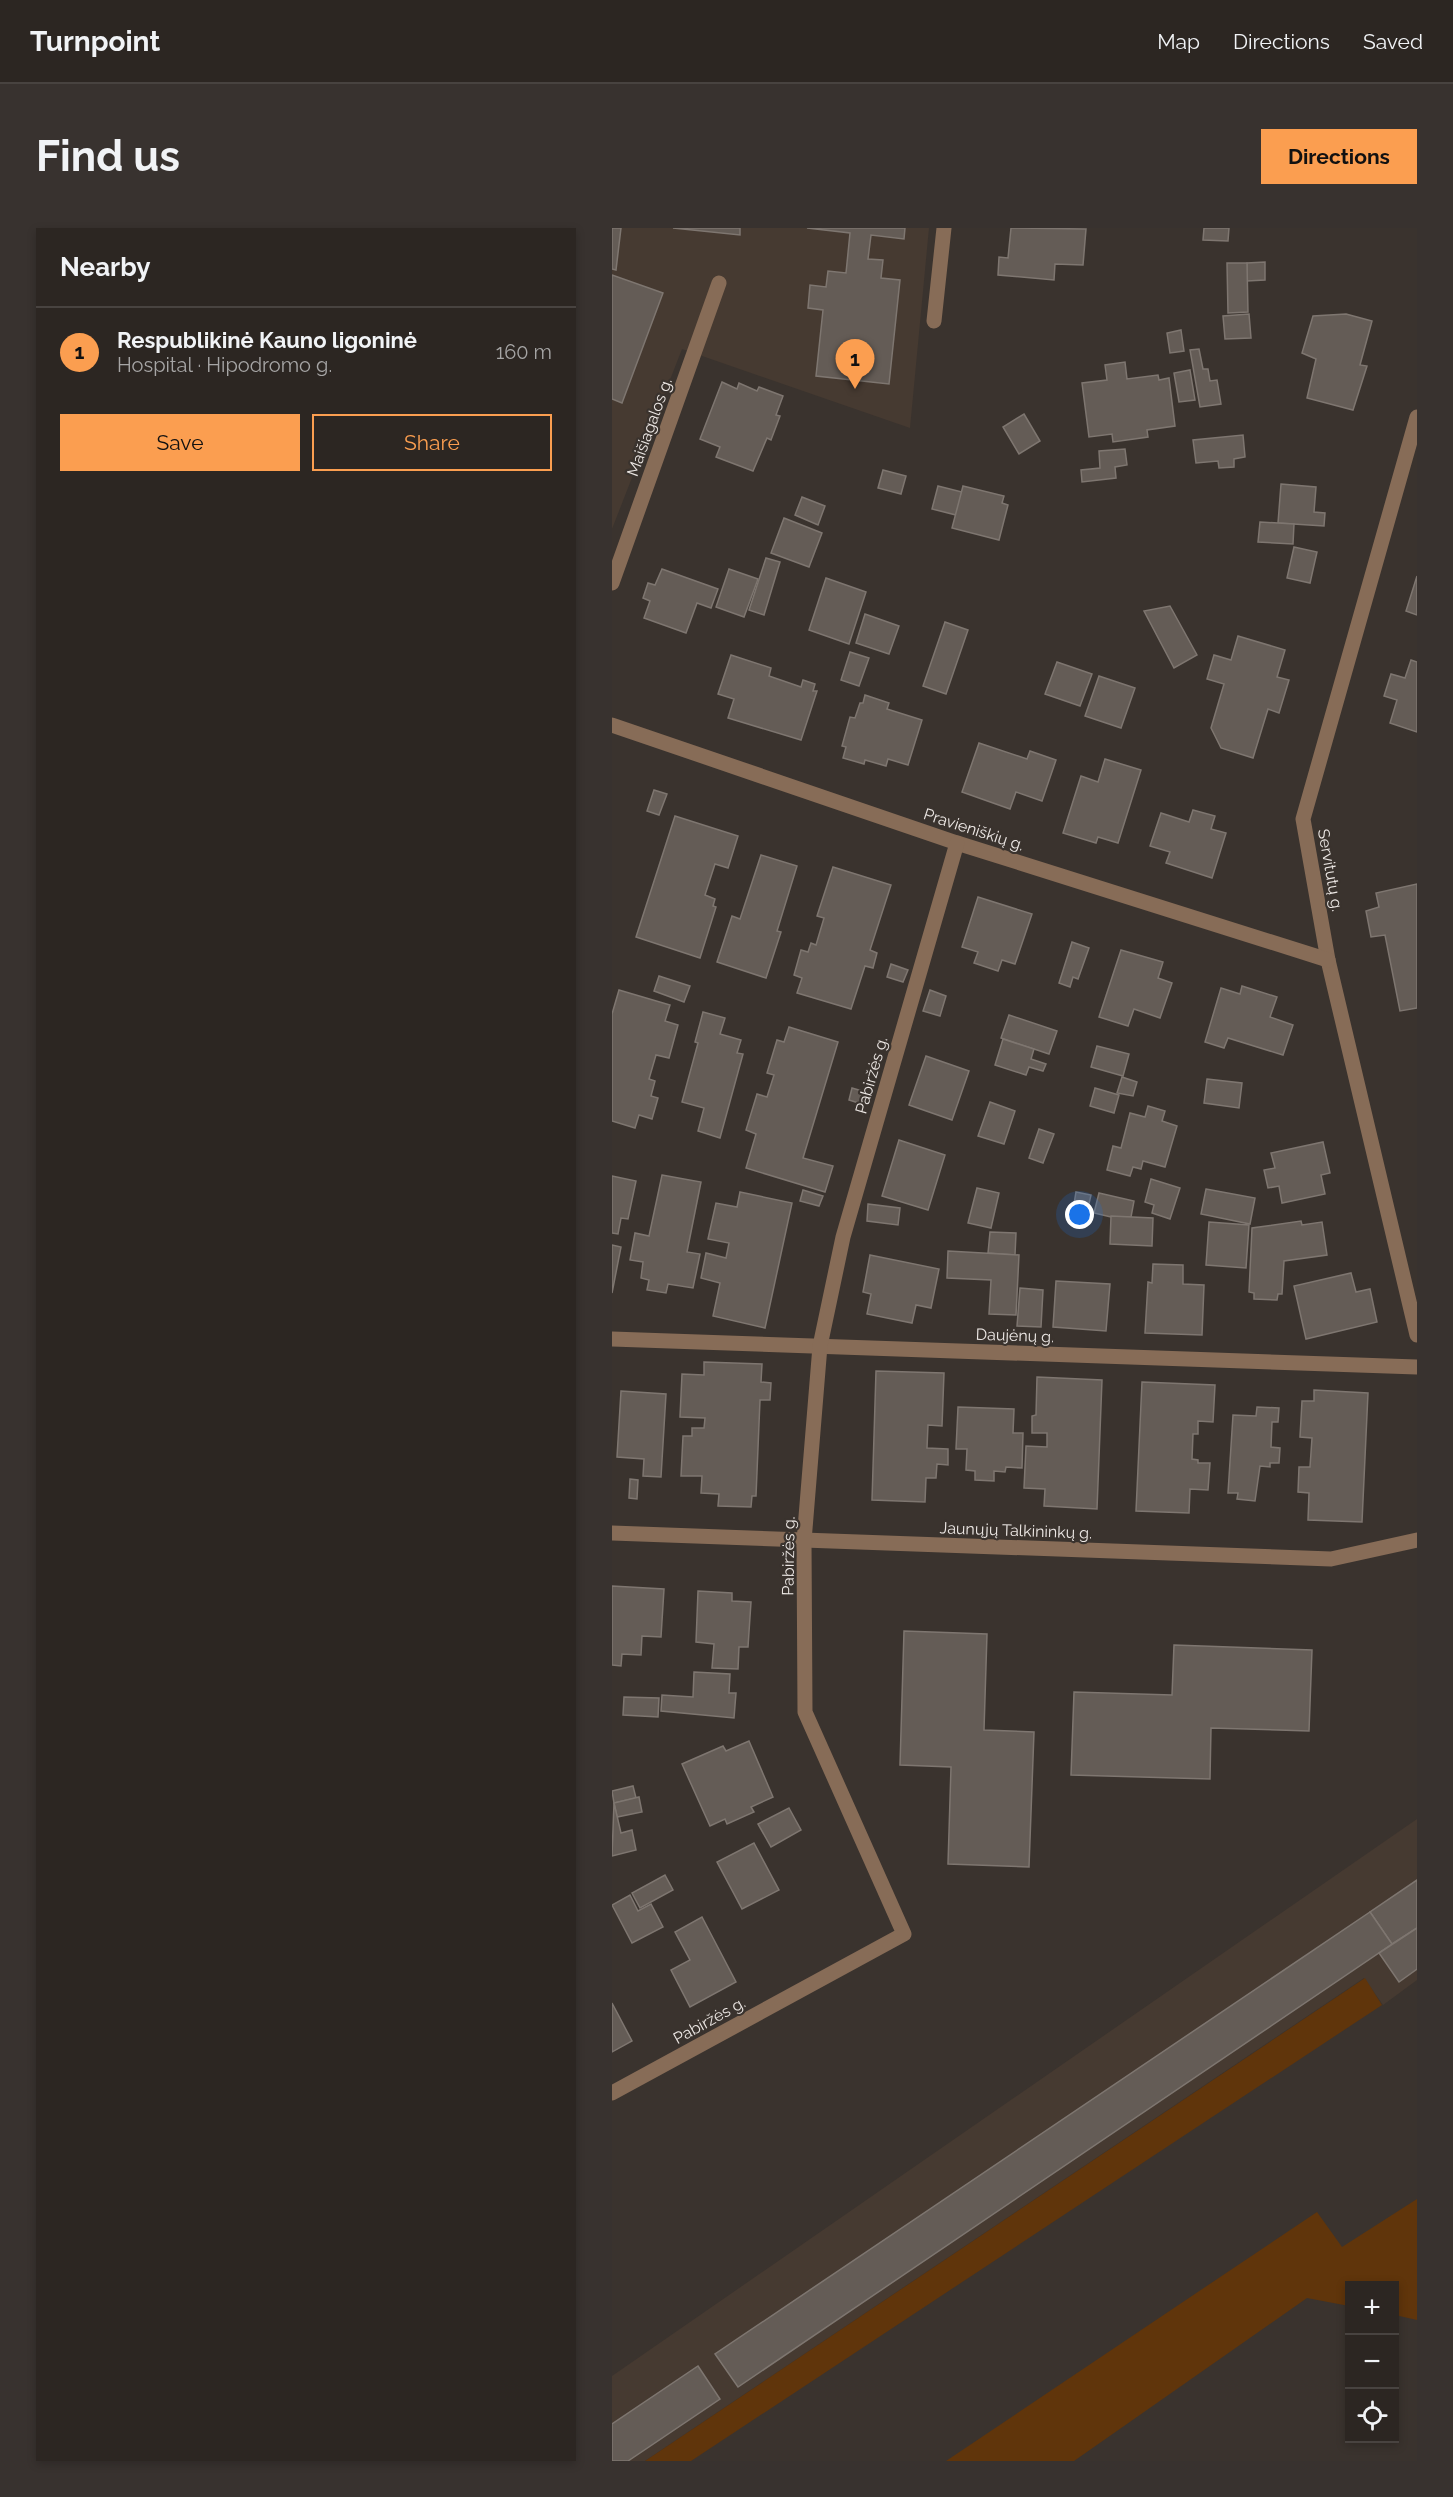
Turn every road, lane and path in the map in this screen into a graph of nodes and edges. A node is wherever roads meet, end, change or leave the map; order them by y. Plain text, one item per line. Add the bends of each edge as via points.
1 (944, 228) edge
2 (719, 283) dead end
3 (934, 321) dead end
4 (1417, 417) edge
5 (612, 583) edge
6 (612, 725) edge
7 (957, 843) junction
8 (1328, 960) junction
9 (1417, 1335) edge
10 (612, 1339) edge
11 (820, 1346) junction
12 (1417, 1367) edge
13 (612, 1533) edge
14 (1417, 1540) edge
15 (804, 1541) junction
16 (612, 2093) edge

1 - 3 street
2 - 5 street, Maišiagalos g.
4 - 8 street, Servitutų g. via 1303,819
6 - 7 street, Pravieniškių g.
7 - 8 street, Pravieniškių g.
7 - 11 street, Pabiržės g. via 843,1237
8 - 9 street, Servitutų g.
10 - 11 street, Daujėnų g.
11 - 12 street, Daujėnų g.
11 - 15 street, Pabiržės g.
13 - 15 street, Jaunųjų Talkininkų g.
14 - 15 street, Jaunųjų Talkininkų g. via 1331,1558
15 - 16 street, Pabiržės g. via 805,1712 904,1934

